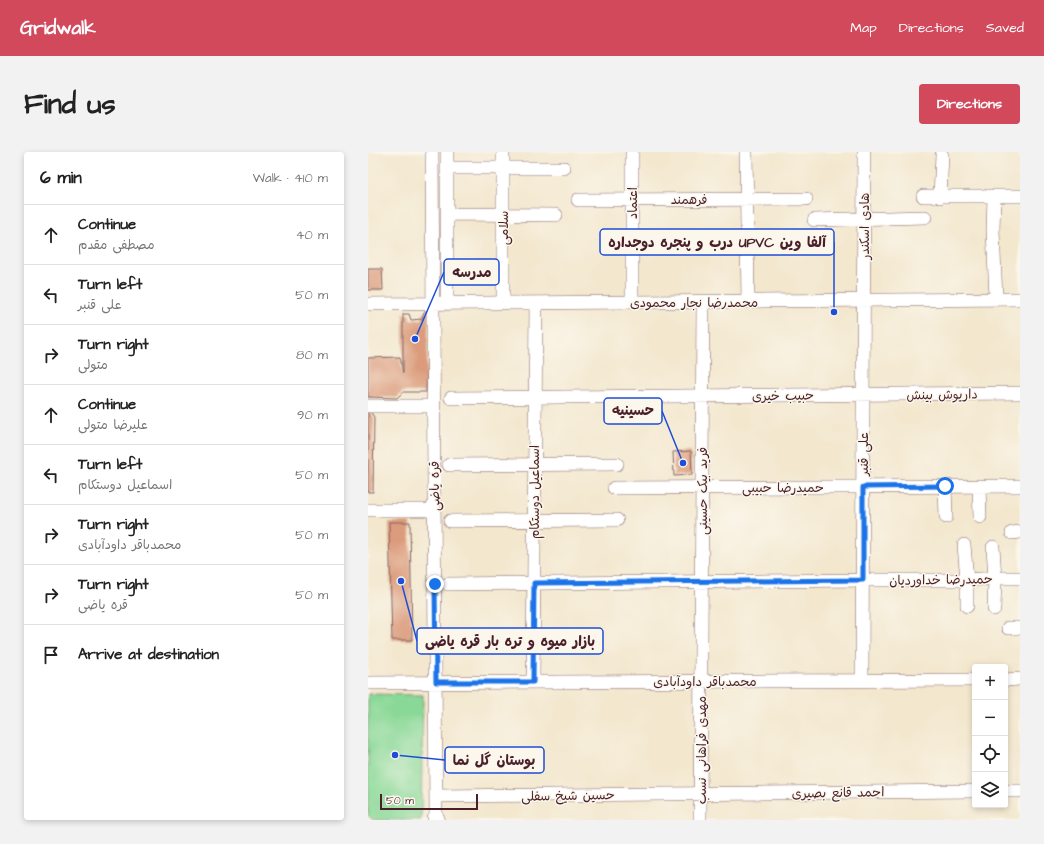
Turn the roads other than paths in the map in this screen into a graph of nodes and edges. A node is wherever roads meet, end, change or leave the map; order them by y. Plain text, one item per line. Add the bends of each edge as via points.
1 (432, 152) edge
2 (447, 152) edge
3 (503, 152) edge
4 (632, 152) edge
5 (746, 152) edge
6 (864, 152) edge
7 (942, 155) dead end
8 (447, 168) junction
9 (503, 168) junction
10 (564, 168) dead end
11 (923, 196) dead end
12 (994, 196) junction
13 (1020, 196) edge
14 (940, 197) junction
15 (747, 199) junction
16 (806, 199) dead end
17 (578, 200) dead end
18 (632, 200) junction
19 (447, 214) junction
20 (503, 215) junction
21 (556, 215) dead end
22 (925, 217) dead end
23 (864, 219) junction
24 (814, 220) dead end
25 (996, 299) junction
26 (1020, 299) edge
27 (864, 300) junction
28 (748, 301) junction
29 (632, 302) junction
30 (703, 302) junction
31 (502, 303) junction
32 (536, 303) junction
33 (368, 304) edge
34 (433, 304) junction
35 (447, 304) junction
36 (1020, 393) edge
37 (863, 394) junction
38 (703, 396) junction
39 (535, 397) junction
40 (451, 398) dead end
41 (368, 406) edge
42 (434, 406) junction
43 (449, 464) dead end
44 (535, 464) junction
45 (616, 464) dead end
46 (945, 486) junction
47 (979, 486) junction
48 (1020, 486) edge
49 (863, 487) junction
50 (614, 488) dead end
51 (702, 488) junction
52 (368, 510) edge
53 (434, 510) junction
54 (946, 517) dead end
55 (980, 517) dead end
56 (617, 520) dead end
57 (450, 521) dead end
58 (534, 521) junction
59 (964, 545) dead end
60 (993, 547) dead end
61 (995, 578) junction
62 (1020, 578) edge
63 (863, 580) junction
64 (967, 580) junction
65 (702, 581) junction
66 (534, 583) junction
67 (448, 584) dead end
68 (967, 606) dead end
69 (994, 608) dead end
70 (1020, 679) edge
71 (862, 680) junction
72 (972, 680) edge
73 (1008, 680) edge
74 (701, 681) junction
75 (436, 682) junction
76 (533, 682) junction
77 (368, 683) edge
78 (972, 791) edge
79 (1008, 791) edge
80 (1020, 791) edge
81 (701, 794) junction
82 (436, 796) junction
83 (436, 820) edge
84 (700, 820) edge

1 - 34 street, قره یاضی
2 - 8 street
3 - 9 street, سلامی
4 - 18 street, اعتماد
5 - 15 street
6 - 23 street, هادی اسکندر
7 - 14 street
8 - 9 street
8 - 19 street
9 - 10 street
9 - 20 street, سلامی
11 - 14 street
12 - 13 street
12 - 14 street
12 - 25 street
15 - 16 street, فرهمند
15 - 18 street, فرهمند
15 - 28 street
17 - 18 street, فرهمند
18 - 29 street, اعتماد
19 - 20 street
19 - 35 street
20 - 21 street
20 - 31 street, سلامی
22 - 23 street
23 - 24 street
23 - 27 street, هادی اسکندر
25 - 26 street, محمدرضا نجار محمودی
25 - 27 street, محمدرضا نجار محمودی
27 - 28 street, محمدرضا نجار محمودی
27 - 37 street, علی قنبر
28 - 30 street, محمدرضا نجار محمودی
29 - 30 street, محمدرضا نجار محمودی
29 - 32 street, محمدرضا نجار محمودی
30 - 38 street, فرید بیک حسینی
31 - 32 street, محمدرضا نجار محمودی
31 - 35 street, محمدرضا نجار محمودی
32 - 39 street, اسماعیل دوستکام
33 - 34 street, محمدرضا نجار محمودی
34 - 35 street, محمدرضا نجار محمودی
34 - 42 street, قره یاضی
36 - 37 street, داریوش بینش
37 - 38 street, حبیب خیری
37 - 49 street, علی قنبر
38 - 39 street, حبیب خیری
38 - 51 street, فرید بیک حسینی
39 - 40 street, حبیب خیری
39 - 44 street, اسماعیل دوستکام
41 - 42 street
42 - 53 street, قره یاضی
43 - 44 street
44 - 45 street
44 - 58 street, اسماعیل دوستکام
46 - 47 street, حمیدرضا حبیبی
46 - 49 street, حمیدرضا حبیبی
46 - 54 street
47 - 48 street, حمیدرضا حبیبی
47 - 55 street
49 - 51 street, حمیدرضا حبیبی
49 - 63 street, علی قنبر
50 - 51 street, حمیدرضا حبیبی
51 - 65 street, فرید بیک حسینی
52 - 53 street
53 - 75 street, قره یاضی
56 - 58 street
57 - 58 street
58 - 66 street, اسماعیل دوستکام
59 - 64 street
60 - 61 street
61 - 62 street, حمیدرضا خداوردیان
61 - 64 street, حمیدرضا خداوردیان
61 - 69 street
63 - 64 street, حمیدرضا خداوردیان
63 - 65 street, حمیدرضا خداوردیان
63 - 71 street, علی قنبر
64 - 68 street
65 - 66 street, حمیدرضا خداوردیان
65 - 74 street, فرید بیک حسینی
66 - 67 street, حمیدرضا خداوردیان
66 - 76 street, اسماعیل دوستکام
70 - 73 street
71 - 72 street, محمدباقر داودآبادی
71 - 74 street, محمدباقر داودآبادی
74 - 76 street, محمدباقر داودآبادی
74 - 81 street, مهدی فراهانی نسب
75 - 76 street, محمدباقر داودآبادی
75 - 77 street, محمدباقر داودآبادی
75 - 82 street, قره یاضی
78 - 81 street, احمد قانع بصیری
79 - 80 street
81 - 82 street, حسین شیخ سفلی
81 - 84 street, مهدی فراهانی نسب
82 - 83 street, قره یاضی

